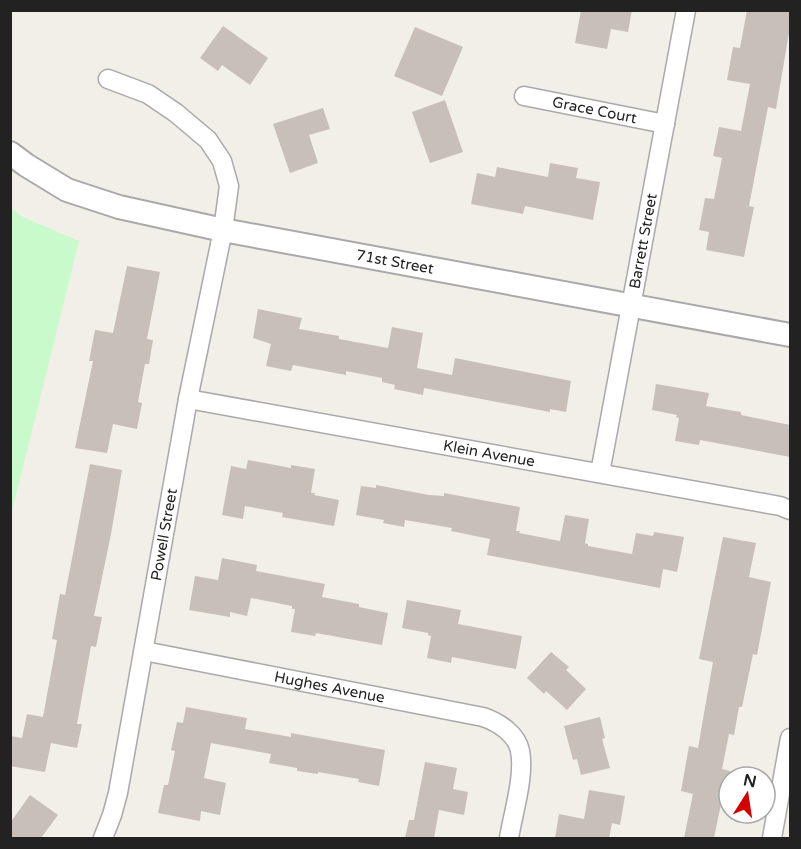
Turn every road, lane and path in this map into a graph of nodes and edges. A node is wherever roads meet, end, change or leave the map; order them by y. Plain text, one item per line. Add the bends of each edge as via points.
1 (686, 10) edge
2 (108, 79) dead end
3 (525, 96) dead end
4 (665, 124) junction
5 (10, 153) edge
6 (223, 230) junction
7 (631, 306) junction
8 (790, 336) edge
9 (188, 399) junction
10 (600, 473) junction
11 (790, 510) edge
12 (144, 651) junction
13 (790, 738) edge
14 (103, 838) edge
15 (509, 838) edge
16 (772, 838) edge

1 - 4 street, Barrett Street
2 - 6 street, Powell Street via 148,94 208,140 222,161 229,186
3 - 4 street, Grace Court
4 - 7 street, Barrett Street
5 - 6 street, 71st Street via 67,190 119,207
6 - 7 street, 71st Street
6 - 9 street, Powell Street
7 - 8 street, 71st Street
7 - 10 street, Barrett Street
9 - 10 street, Klein Avenue
9 - 12 street, Powell Street
10 - 11 street, Klein Avenue
12 - 14 street, Powell Street via 118,793
12 - 15 street, Hughes Avenue via 494,721 520,749 521,772
13 - 16 street

